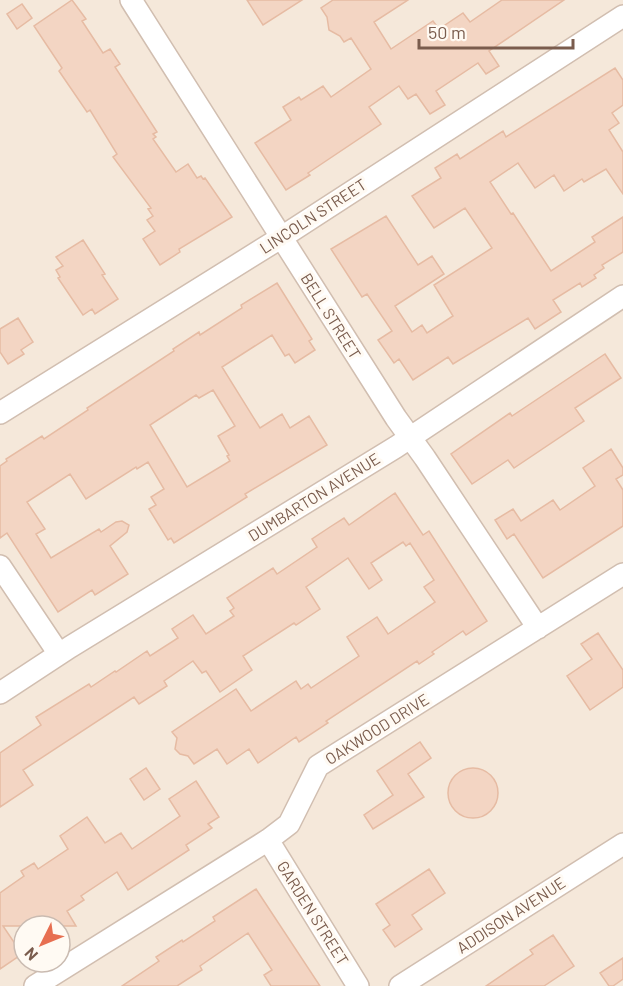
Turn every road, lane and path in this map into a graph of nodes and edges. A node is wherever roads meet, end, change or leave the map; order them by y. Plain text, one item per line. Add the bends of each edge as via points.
1 (131, 0) edge
2 (623, 16) edge
3 (282, 237) junction
4 (623, 296) edge
5 (0, 413) edge
6 (410, 437) junction
7 (0, 566) edge
8 (623, 574) edge
9 (538, 628) junction
10 (59, 654) junction
11 (0, 693) edge
12 (268, 840) junction
13 (623, 844) edge
14 (36, 986) edge
15 (358, 986) edge
16 (400, 986) edge

1 - 3 street, BELL STREET
2 - 3 street, LINCOLN STREET
3 - 5 street, LINCOLN STREET
3 - 6 street, BELL STREET
4 - 6 street, DUMBARTON AVENUE
6 - 9 street, BELL STREET
6 - 10 street, DUMBARTON AVENUE
7 - 10 street
8 - 9 street, OAKWOOD DRIVE
9 - 12 street, OAKWOOD DRIVE via 318,766 290,824
10 - 11 street, DUMBARTON AVENUE
12 - 14 street, OAKWOOD DRIVE
12 - 15 street, GARDEN STREET
13 - 16 street, ADDISON AVENUE

